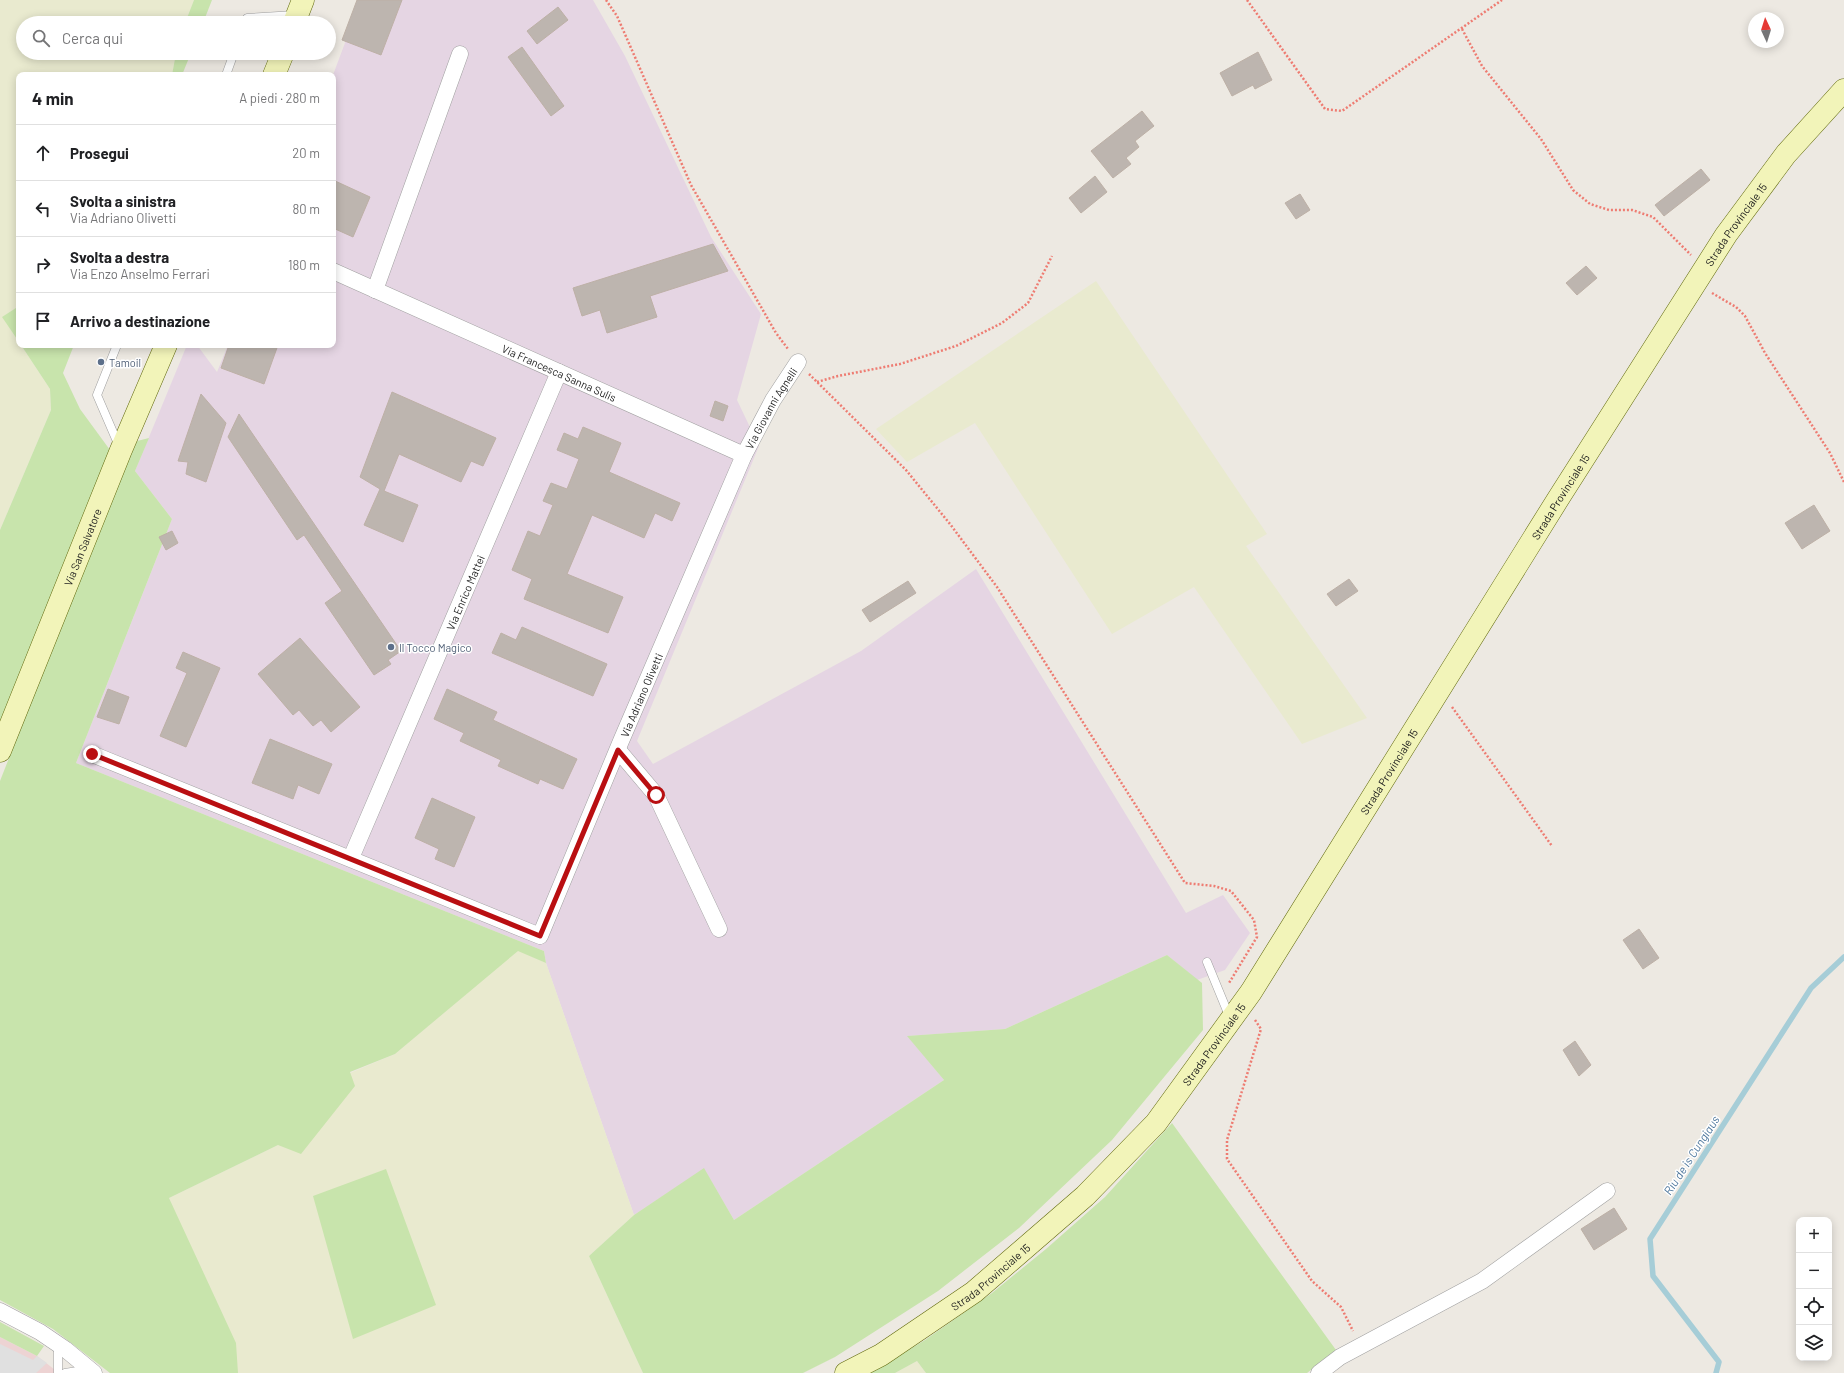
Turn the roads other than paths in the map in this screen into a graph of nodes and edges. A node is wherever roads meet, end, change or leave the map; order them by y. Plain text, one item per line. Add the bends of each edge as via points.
1 (298, 13) edge
2 (267, 16) edge
3 (460, 54) dead end
4 (231, 60) edge
5 (280, 60) edge
6 (227, 72) edge
7 (275, 72) edge
8 (1844, 90) edge
9 (336, 272) edge
10 (375, 290) junction
11 (116, 348) edge
12 (165, 348) edge
13 (798, 362) road end
14 (559, 372) junction
15 (121, 450) junction
16 (744, 455) junction
17 (618, 750) junction
18 (0, 751) edge
19 (92, 754) dead end
20 (351, 858) junction
21 (719, 929) dead end
22 (1207, 962) dead end
23 (1237, 1013) junction
24 (1607, 1191) dead end
25 (0, 1311) edge
26 (58, 1344) junction
27 (92, 1371) edge
28 (58, 1373) edge
29 (65, 1373) edge
30 (846, 1373) edge
31 (1319, 1373) edge

1 - 2 lane
3 - 10 street
4 - 6 lane
5 - 7 main road
8 - 23 main road, Strada Provinciale 15 via 1786,154 1699,275
9 - 10 street, Via Francesca Sanna Sulis
10 - 14 street, Via Francesca Sanna Sulis
11 - 15 lane via 97,395
12 - 15 main road, Via San Salvatore
13 - 16 street, Via Giovanni Agnelli via 773,400
14 - 16 street, Via Francesca Sanna Sulis
14 - 20 street, Via Enrico Mattei
15 - 18 main road, Via San Salvatore
16 - 17 street, Via Adriano Olivetti
17 - 20 street, Via Adriano Olivetti via 540,936
17 - 21 street via 656,795
19 - 20 street
22 - 23 lane via 1220,995
23 - 30 main road, Strada Provinciale 15 via 1156,1123 1085,1196 974,1292 881,1355
24 - 31 street via 1482,1281 1340,1357
25 - 26 street
26 - 27 street
26 - 28 lane
27 - 29 lane

